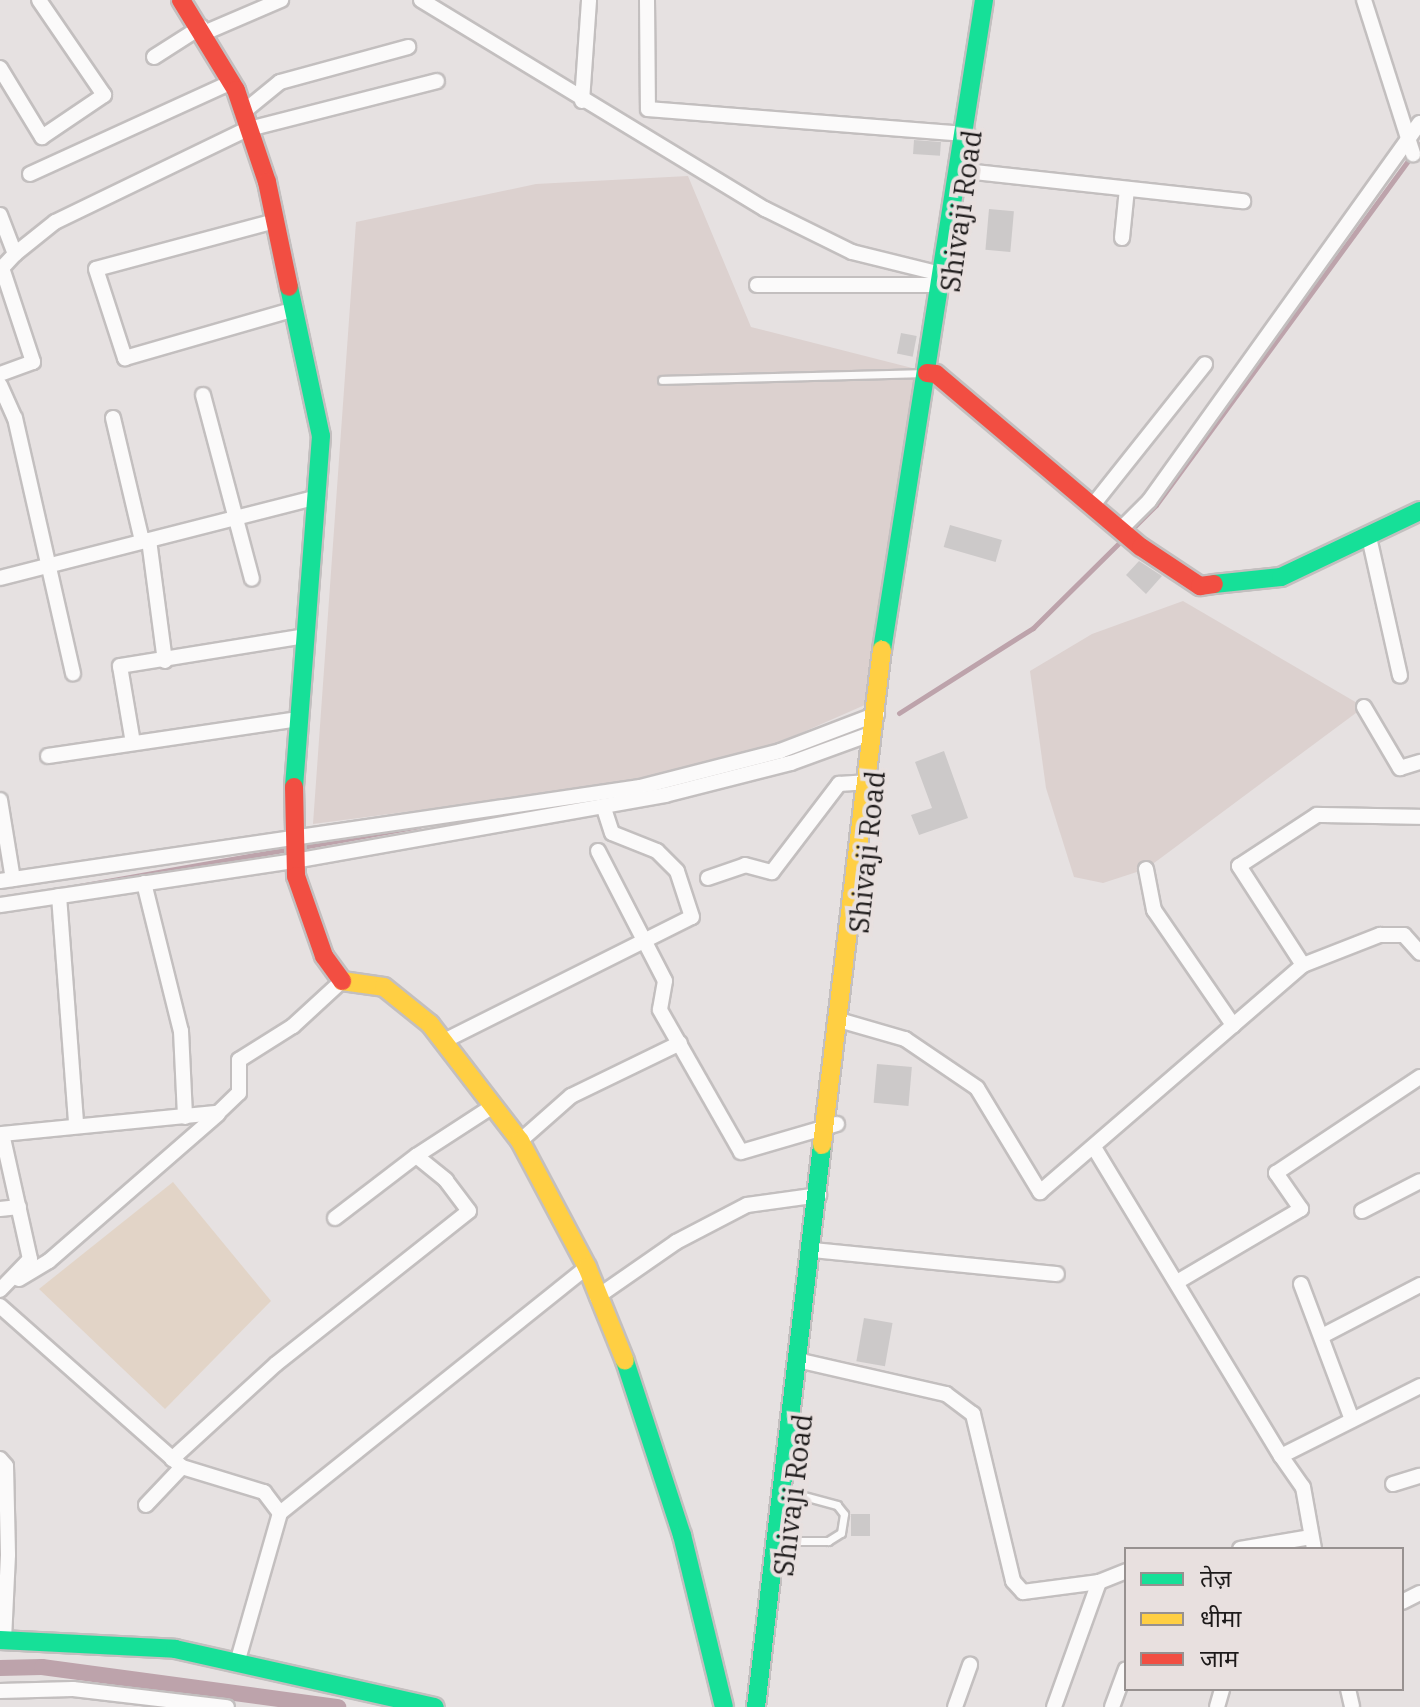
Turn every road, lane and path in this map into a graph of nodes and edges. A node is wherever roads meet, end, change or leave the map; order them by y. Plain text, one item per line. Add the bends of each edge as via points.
1 (39, 0) edge
2 (181, 0) edge
3 (281, 0) edge
4 (421, 0) edge
5 (589, 0) edge
6 (647, 0) edge
7 (984, 0) edge
8 (992, 0) edge
9 (1364, 0) edge
10 (203, 30) junction
11 (982, 39) junction
12 (408, 47) dead end
13 (154, 57) dead end
14 (0, 68) edge
15 (437, 81) dead end
16 (232, 82) junction
17 (582, 101) junction
18 (243, 122) junction
19 (1420, 123) edge
20 (967, 134) junction
21 (1409, 148) junction
22 (961, 171) junction
23 (30, 174) dead end
24 (1127, 189) junction
25 (1243, 201) dead end
26 (0, 215) edge
27 (275, 221) junction
28 (1122, 238) dead end
29 (15, 254) junction
30 (944, 279) junction
31 (757, 285) dead end
32 (295, 309) junction
33 (1205, 364) dead end
34 (932, 373) junction
35 (0, 374) edge
36 (662, 380) dead end
37 (0, 385) edge
38 (203, 395) dead end
39 (113, 418) dead end
40 (318, 497) junction
41 (1093, 505) junction
42 (1420, 511) edge
43 (235, 516) junction
44 (1122, 531) junction
45 (1369, 537) junction
46 (146, 540) junction
47 (51, 566) junction
48 (0, 578) edge
49 (252, 579) dead end
50 (306, 636) junction
51 (165, 661) junction
52 (73, 674) dead end
53 (1400, 676) dead end
54 (1364, 707) dead end
55 (298, 719) junction
56 (876, 724) junction
57 (133, 743) junction
58 (48, 756) dead end
59 (1420, 762) edge
60 (865, 782) junction
61 (0, 800) edge
62 (603, 806) junction
63 (1420, 817) edge
64 (292, 838) junction
65 (598, 851) dead end
66 (295, 860) junction
67 (1146, 869) dead end
68 (708, 878) dead end
69 (7, 880) edge
70 (144, 883) junction
71 (59, 896) junction
72 (0, 905) edge
73 (643, 939) junction
74 (1420, 953) edge
75 (1303, 965) junction
76 (342, 981) junction
77 (844, 1021) junction
78 (1233, 1025) junction
79 (444, 1041) junction
80 (680, 1043) junction
81 (1420, 1077) edge
82 (493, 1106) junction
83 (218, 1113) junction
84 (185, 1117) junction
85 (833, 1123) junction
86 (76, 1124) junction
87 (1, 1134) edge
88 (520, 1141) junction
89 (1095, 1149) junction
90 (416, 1156) junction
91 (1420, 1181) edge
92 (819, 1195) junction
93 (19, 1207) junction
94 (0, 1209) edge
95 (1362, 1211) dead end
96 (335, 1218) dead end
97 (817, 1250) junction
98 (587, 1267) junction
99 (1057, 1274) dead end
100 (1177, 1282) junction
101 (1301, 1284) dead end
102 (1420, 1285) edge
103 (0, 1291) edge
104 (597, 1297) junction
105 (0, 1306) edge
106 (1324, 1335) junction
107 (803, 1361) junction
108 (1420, 1386) edge
109 (1352, 1420) junction
110 (1281, 1456) junction
111 (0, 1459) edge
112 (177, 1463) junction
113 (1420, 1476) edge
114 (1393, 1484) dead end
115 (788, 1492) junction
116 (146, 1505) dead end
117 (280, 1513) junction
118 (782, 1542) junction
119 (1313, 1543) edge
120 (1264, 1547) edge
121 (1124, 1572) edge
122 (1099, 1582) junction
123 (2, 1640) edge
124 (237, 1663) junction
125 (970, 1665) dead end
126 (1124, 1674) edge
127 (0, 1691) edge
128 (227, 1707) edge
129 (435, 1707) edge
130 (724, 1707) edge
131 (756, 1707) edge
132 (766, 1707) edge
133 (955, 1707) edge
134 (1054, 1707) edge
135 (1112, 1707) edge

1 - 14 street via 104,95 42,137
2 - 10 street
3 - 10 street
4 - 17 street
5 - 17 street
6 - 20 street via 648,109
7 - 11 street
8 - 11 street, Shivaji Road
9 - 21 street
10 - 13 street
10 - 16 street
11 - 20 street, Shivaji Road
12 - 18 street via 280,82
15 - 18 street
16 - 18 street
16 - 23 street
17 - 30 street via 827,240
18 - 27 street via 267,182
18 - 29 street via 55,222
19 - 21 street
20 - 22 street, Shivaji Road
21 - 44 street
22 - 24 street
22 - 30 street, Shivaji Road
24 - 25 street
24 - 28 street
26 - 29 street
27 - 32 street
27 - 32 street via 96,269 125,358
29 - 35 street via 2,268 33,362
30 - 31 street
30 - 34 street, Shivaji Road
32 - 40 street via 321,436
33 - 41 street
34 - 36 lane
34 - 41 street
34 - 56 street, Shivaji Road
37 - 47 street via 15,418
38 - 43 street
39 - 46 street
40 - 43 street
40 - 50 street
41 - 44 street
42 - 45 street
43 - 46 street
43 - 49 street
44 - 45 street via 1200,586 1281,577
45 - 53 street
46 - 47 street
46 - 51 street
47 - 48 street
47 - 52 street
50 - 51 street
50 - 55 street
51 - 57 street via 120,666
54 - 59 street via 1400,768
55 - 57 street via 182,740
55 - 64 street
56 - 60 street
56 - 62 street via 736,779
56 - 64 street via 640,787
56 - 77 street, Shivaji Road
57 - 58 street
60 - 68 street via 839,784 772,872 745,865
60 - 77 street
61 - 69 street
62 - 66 street
62 - 73 street via 612,833 657,851 677,871 692,917
63 - 75 street via 1317,815 1239,866
64 - 66 street
64 - 69 street
65 - 73 street
66 - 70 street
66 - 76 street via 324,956
67 - 78 street via 1154,910
70 - 71 street
70 - 84 street via 181,1031
71 - 72 street
71 - 86 street
73 - 79 street
73 - 80 street via 665,981 660,1010
74 - 75 street via 1404,935 1380,935
75 - 78 street
76 - 79 street via 384,987
76 - 83 street via 293,1026 239,1060 239,1093
77 - 85 street, Shivaji Road
77 - 89 street via 905,1039 977,1088 1040,1192
78 - 89 street
79 - 82 street
80 - 85 street via 741,1152
80 - 88 street via 571,1096
81 - 100 street via 1276,1173 1301,1209
82 - 88 street
82 - 90 street
83 - 84 street
83 - 103 street via 49,1261
84 - 86 street
85 - 92 street
85 - 97 street, Shivaji Road
86 - 87 street
87 - 93 street
88 - 98 street
89 - 100 street
90 - 96 street
90 - 112 street via 446,1180 469,1211 276,1364
91 - 95 street
92 - 97 street
92 - 104 street via 747,1205 676,1242
93 - 94 street
93 - 103 street via 30,1259
97 - 99 street
97 - 107 street, Shivaji Road
98 - 104 street
98 - 117 street
100 - 110 street
101 - 106 street
102 - 106 street
104 - 130 street via 614,1326 682,1535
105 - 112 street
106 - 109 street
107 - 115 street, Shivaji Road
107 - 122 street via 946,1394 973,1414 1013,1581 1023,1592
108 - 109 street
109 - 110 street
110 - 119 street via 1303,1487
111 - 123 street via 6,1466 8,1555
112 - 116 street
112 - 117 street via 264,1492
113 - 114 street
115 - 118 street, Shivaji Road
115 - 118 lane via 837,1505 844,1514 841,1533 828,1541
117 - 124 street
118 - 131 street
118 - 132 street, Shivaji Road
119 - 120 street
121 - 122 street
122 - 134 street
123 - 124 street via 175,1649
124 - 129 street
125 - 133 street
126 - 135 street
127 - 128 street via 73,1689

